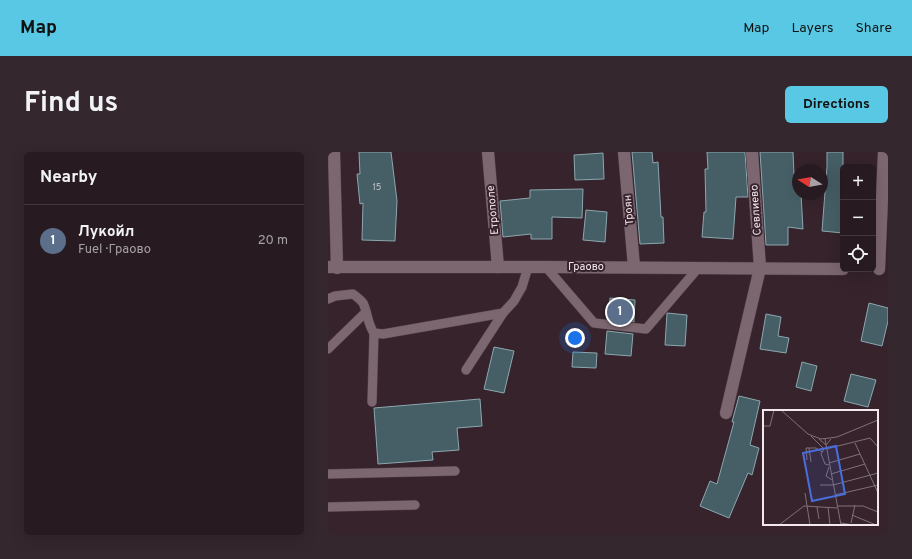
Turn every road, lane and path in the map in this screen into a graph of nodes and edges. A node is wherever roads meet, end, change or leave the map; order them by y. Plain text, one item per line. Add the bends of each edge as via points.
1 (334, 152) edge
2 (488, 152) edge
3 (624, 152) edge
4 (752, 152) edge
5 (884, 152) edge
6 (498, 267) junction
7 (528, 267) junction
8 (546, 267) junction
9 (634, 267) junction
10 (699, 267) junction
11 (332, 268) edge
12 (760, 268) junction
13 (840, 268) edge
14 (880, 269) edge
15 (328, 299) edge
16 (366, 312) junction
17 (503, 314) junction
18 (374, 333) junction
19 (328, 349) edge
20 (466, 370) dead end
21 (372, 402) dead end
22 (726, 413) dead end
23 (455, 471) dead end
24 (328, 474) edge
25 (415, 505) dead end
26 (328, 507) edge

1 - 11 street
2 - 6 street, Етрополе
3 - 9 street, Троян
4 - 12 street, Севлиево
5 - 14 street
6 - 7 street, Граово
6 - 11 street, Граово
7 - 8 street, Граово
7 - 17 lane via 522,287
8 - 9 street, Граово
8 - 10 lane via 594,322 646,329
9 - 10 street, Граово
10 - 12 street, Граово
12 - 13 street, Граово
12 - 22 street, Севлиево
15 - 16 lane via 353,294 362,302
16 - 18 lane
16 - 19 lane
17 - 18 lane via 383,334
17 - 20 lane
18 - 21 lane
23 - 24 lane
25 - 26 lane

